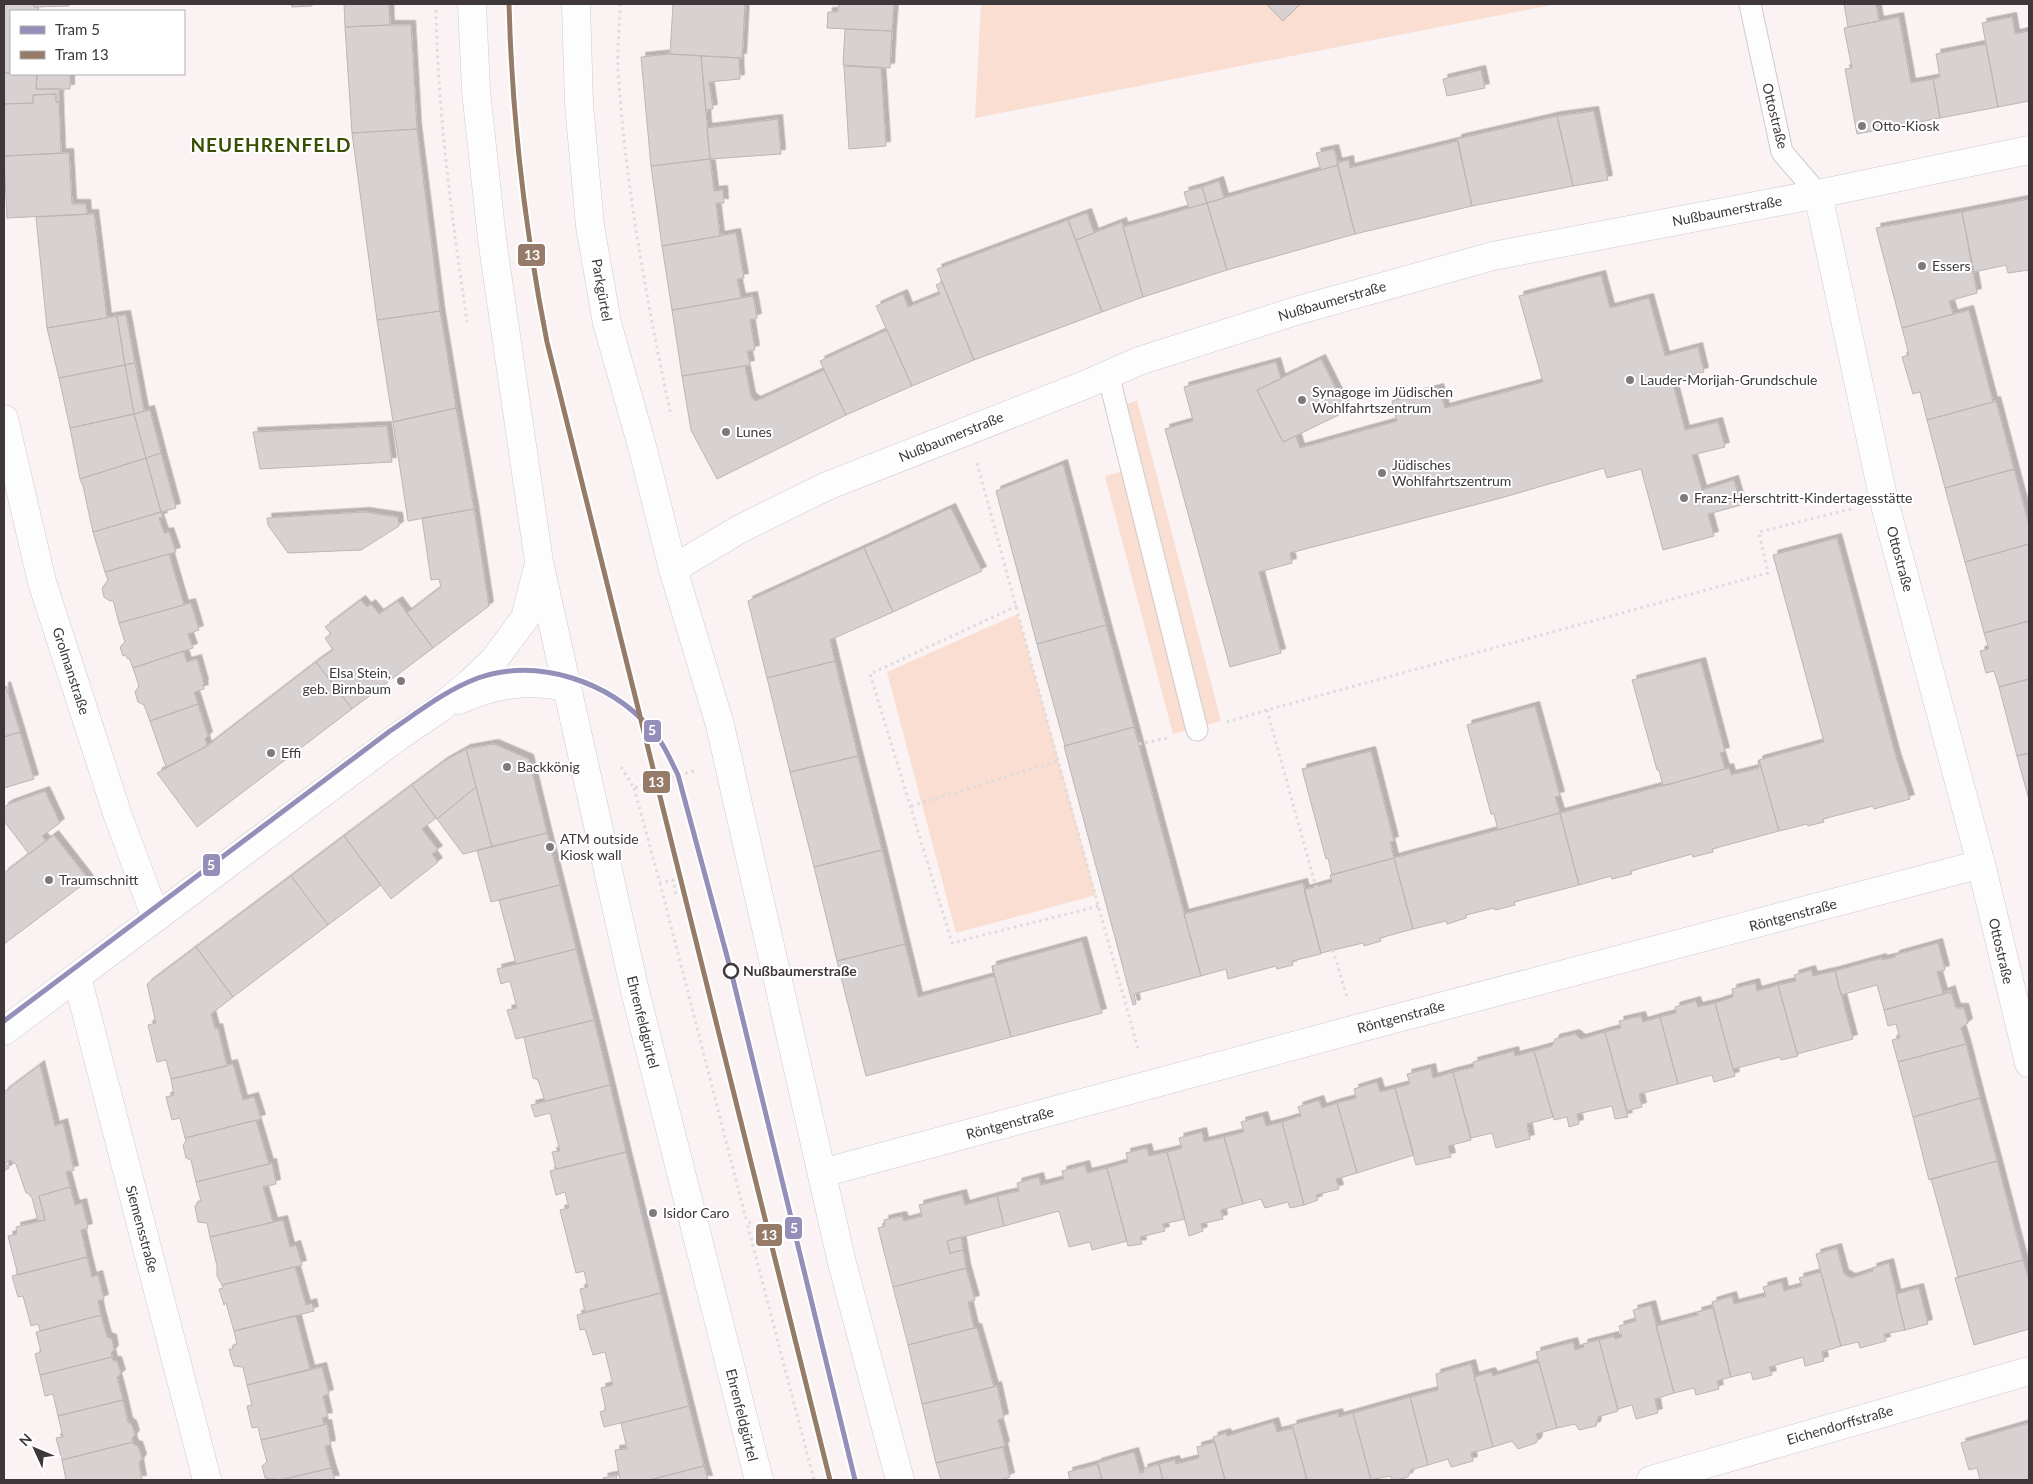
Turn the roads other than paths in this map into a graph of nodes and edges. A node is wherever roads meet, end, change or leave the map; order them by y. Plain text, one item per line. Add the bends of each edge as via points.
1 (472, 4) edge
2 (576, 4) edge
3 (1750, 4) edge
4 (2029, 150) edge
5 (1818, 194) junction
6 (1108, 374) junction
7 (4, 419) edge
8 (538, 562) junction
9 (673, 569) junction
10 (566, 687) junction
11 (439, 709) junction
12 (1197, 730) road end
13 (1981, 864) junction
14 (156, 918) junction
15 (77, 977) junction
16 (2023, 1015) edge
17 (4, 1031) edge
18 (2029, 1063) edge
19 (822, 1173) junction
20 (2029, 1371) edge
21 (207, 1480) edge
22 (759, 1480) edge
23 (900, 1480) edge
24 (1651, 1480) edge

1 - 8 street via 476,91 492,239
2 - 9 street, Parkgürtel via 579,113 590,226 607,323
3 - 5 lane, Ottostraße via 1782,152
4 - 5 street, Nußbaumerstraße
5 - 6 street, Nußbaumerstraße via 1492,256 1299,310
5 - 13 street, Ottostraße via 1884,501
6 - 9 street, Nußbaumerstraße via 827,486 740,529
6 - 12 lane
7 - 14 street, Grolmanstraße via 42,582 118,816
8 - 10 street, Ehrenfeldgürtel
8 - 11 street via 525,618 494,660
9 - 19 street via 722,736
10 - 11 street via 544,682 485,689
10 - 22 street, Ehrenfeldgürtel via 635,990
11 - 14 street
13 - 16 street, Ottostraße
13 - 19 street, Röntgenstraße
14 - 15 street
15 - 17 street
15 - 21 street, Siemensstraße
16 - 18 street, Ottostraße
19 - 23 street via 842,1263
20 - 24 street, Eichendorffstraße

